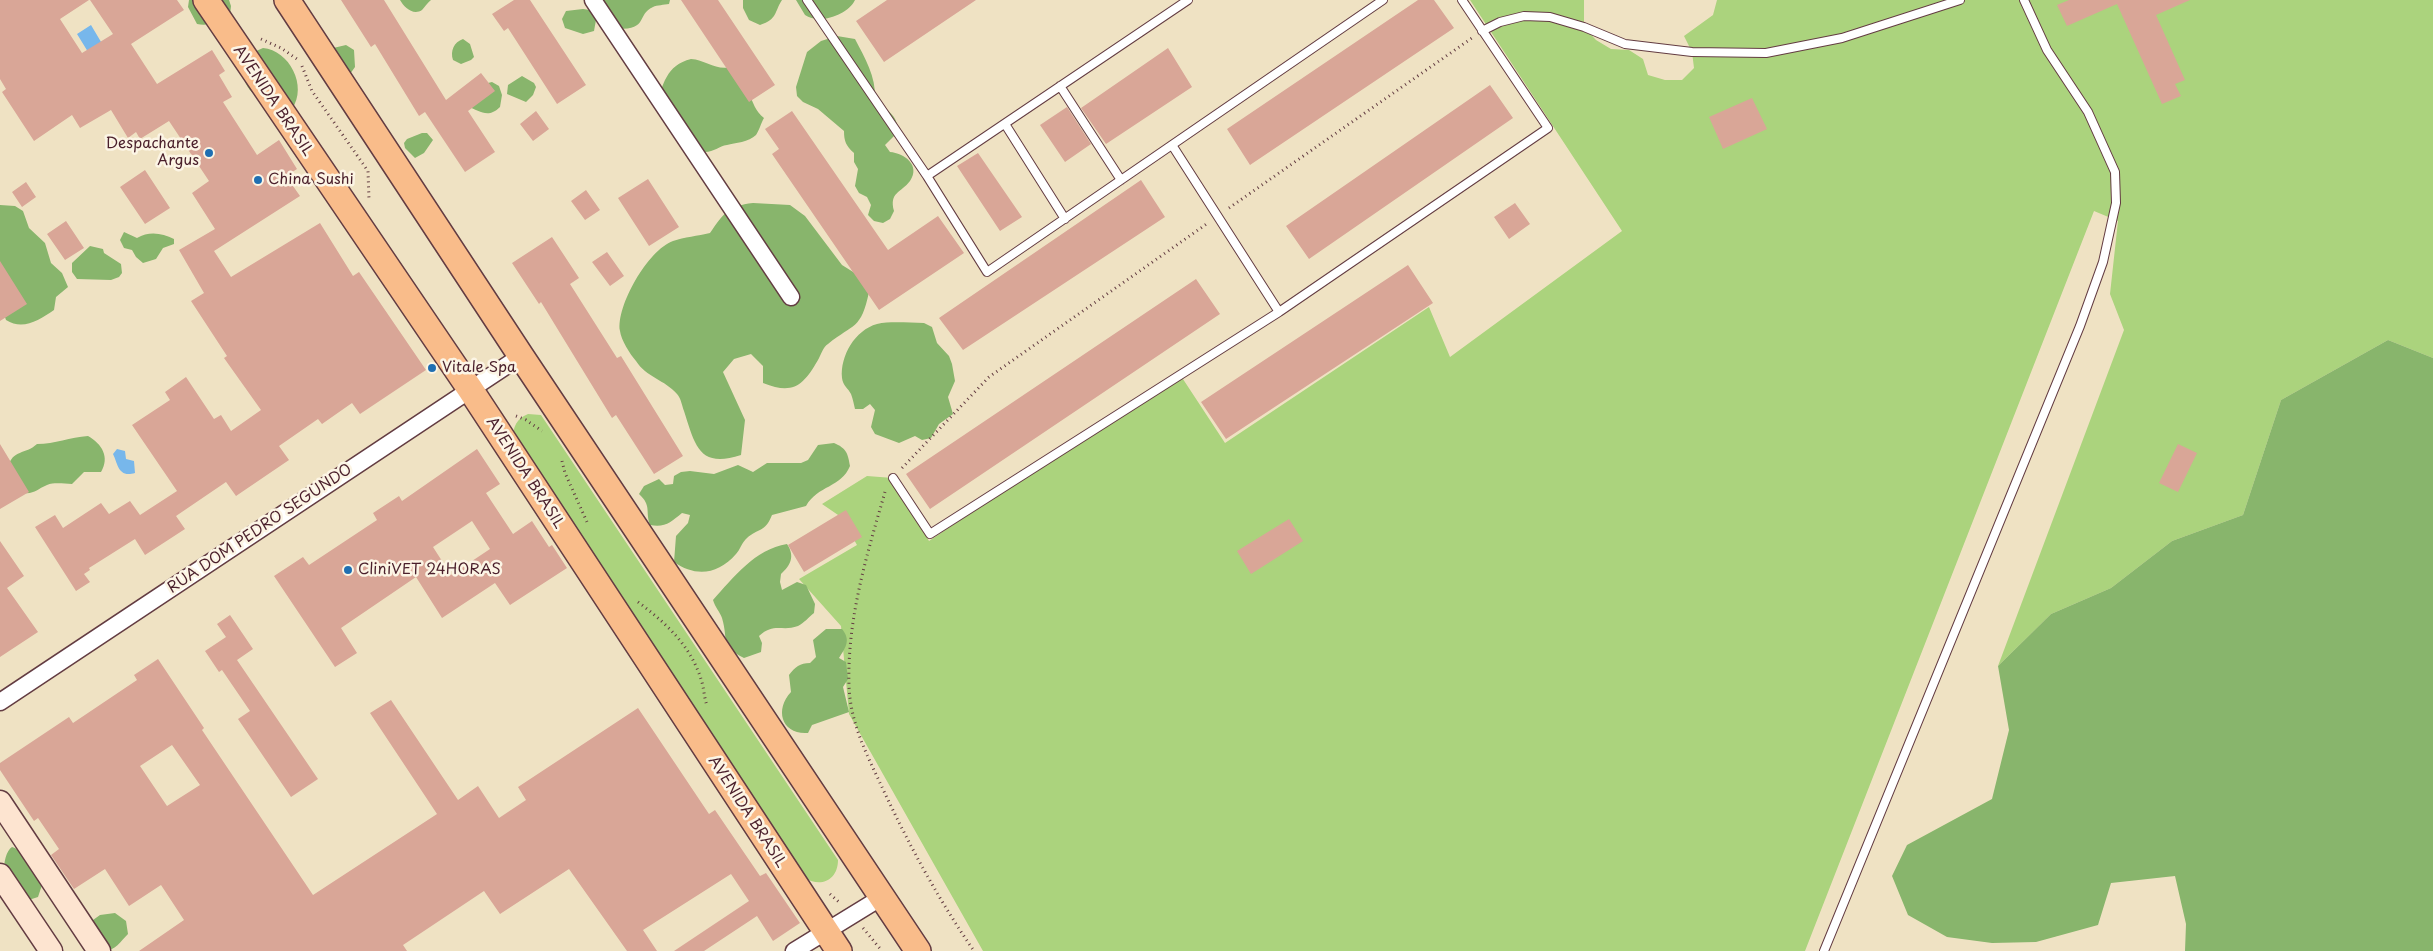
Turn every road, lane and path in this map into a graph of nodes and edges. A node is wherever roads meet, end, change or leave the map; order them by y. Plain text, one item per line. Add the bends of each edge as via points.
1 (206, 0) edge
2 (287, 0) edge
3 (592, 0) edge
4 (807, 0) edge
5 (1188, 0) edge
6 (1383, 0) edge
7 (1462, 0) edge
8 (1960, 0) edge
9 (2024, 0) edge
10 (1482, 30) junction
11 (1060, 86) junction
12 (1005, 124) junction
13 (1172, 145) junction
14 (927, 176) junction
15 (1121, 180) junction
16 (1065, 218) junction
17 (791, 297) dead end
18 (1279, 312) junction
19 (521, 356) junction
20 (470, 389) junction
21 (892, 478) dead end
22 (0, 702) edge
23 (0, 802) edge
24 (0, 875) edge
25 (882, 897) junction
26 (825, 930) junction
27 (51, 951) edge
28 (99, 951) edge
29 (794, 951) edge
30 (839, 951) edge
31 (918, 951) edge
32 (1825, 951) edge

1 - 20 main road, AVENIDA BRASIL
2 - 19 main road
3 - 17 street
4 - 14 lane
5 - 11 lane
6 - 13 lane
7 - 10 lane
8 - 10 lane via 1842,38 1766,53 1692,52 1624,44 1550,16 1524,16
9 - 32 lane via 2047,50 2088,112 2115,172 2116,203 2103,262 2080,326
10 - 18 lane via 1548,128
11 - 12 lane
11 - 15 lane
12 - 14 lane
12 - 16 lane
13 - 15 lane
13 - 18 lane
14 - 16 lane via 987,272
15 - 16 lane
18 - 21 lane via 930,534
19 - 20 street, RUA DOM PEDRO SEGUNDO
19 - 25 main road
20 - 22 street, RUA DOM PEDRO SEGUNDO
20 - 26 main road, AVENIDA BRASIL
23 - 28 main road
24 - 27 main road
25 - 26 street
25 - 31 main road
26 - 29 street
26 - 30 main road, AVENIDA BRASIL

